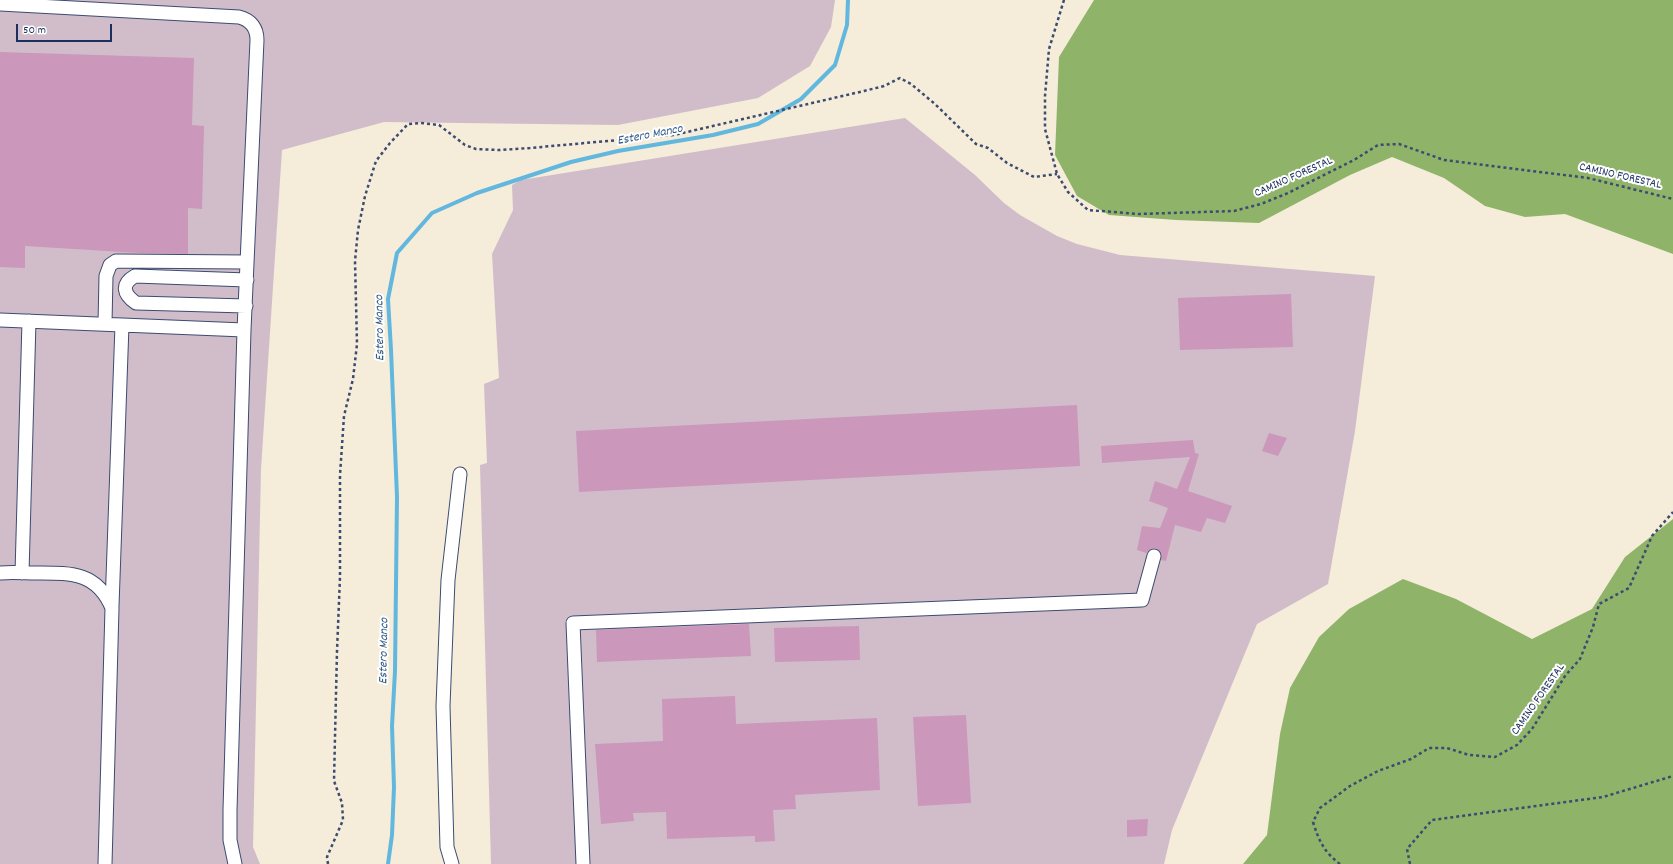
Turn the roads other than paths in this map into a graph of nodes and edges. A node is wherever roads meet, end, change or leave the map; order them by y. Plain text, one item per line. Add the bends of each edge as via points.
1 (0, 4) edge
2 (247, 262) junction
3 (246, 280) junction
4 (246, 306) junction
5 (0, 320) edge
6 (29, 322) junction
7 (105, 324) junction
8 (122, 325) junction
9 (244, 330) junction
10 (460, 474) dead end
11 (1154, 556) dead end
12 (0, 573) edge
13 (22, 573) junction
14 (112, 608) junction
15 (105, 864) edge
16 (235, 864) edge
17 (452, 864) edge
18 (583, 864) edge

1 - 2 lane via 239,17 251,23 257,33 257,40
2 - 3 lane
2 - 7 lane via 116,262 110,265 106,276
3 - 4 lane
3 - 4 lane via 135,276 128,280 126,293 136,303
4 - 9 lane
5 - 6 lane
6 - 7 lane
6 - 13 lane
7 - 8 lane
8 - 9 lane
8 - 14 lane
9 - 16 lane via 230,810 230,840
10 - 17 lane via 448,580 443,706 448,847
11 - 18 lane via 1142,600 573,623
12 - 13 lane
13 - 14 lane via 78,575 96,585 108,598
14 - 15 lane

